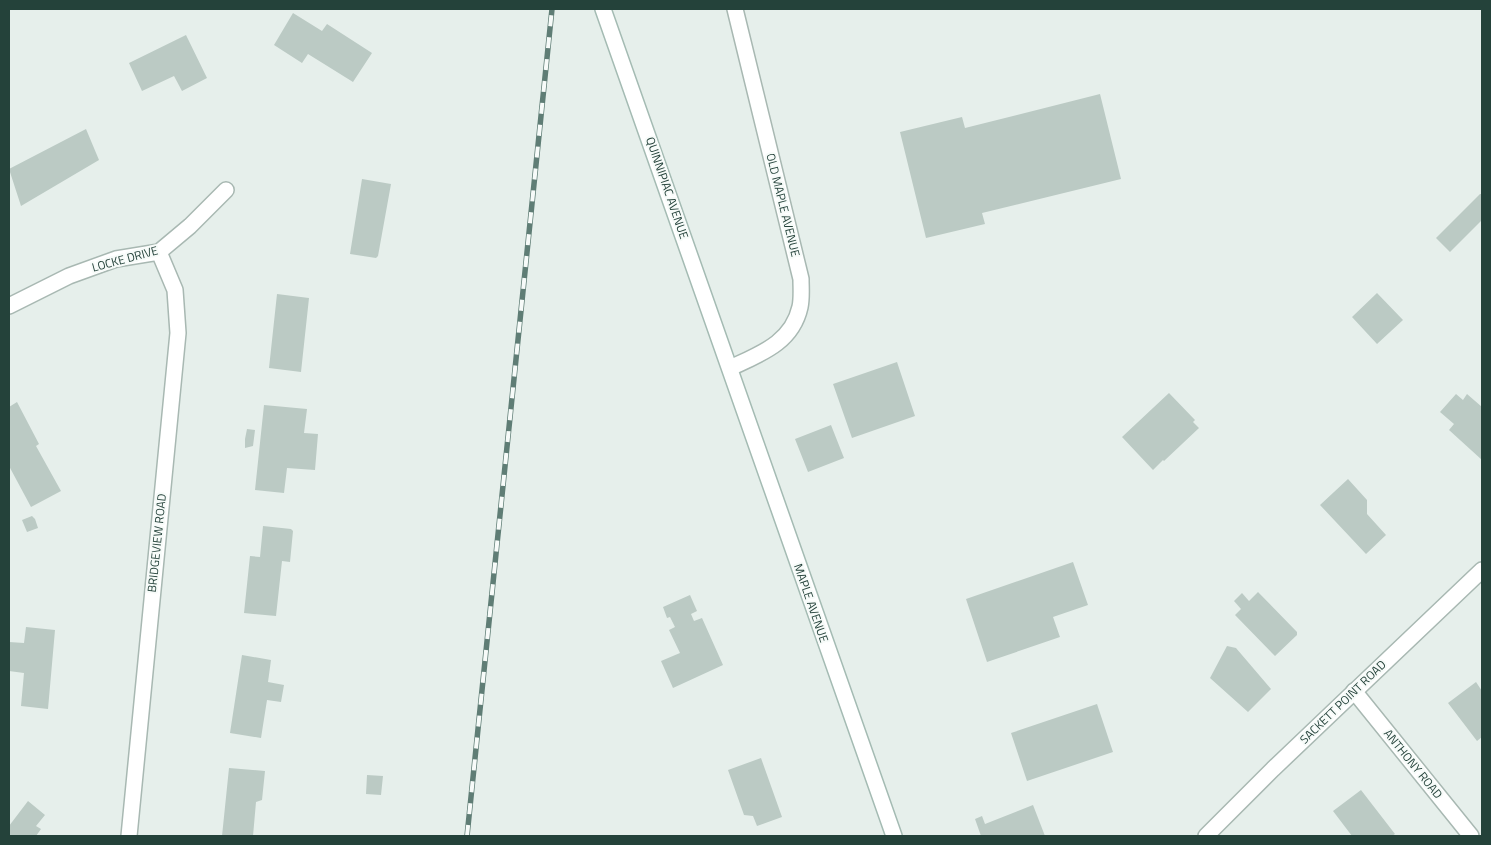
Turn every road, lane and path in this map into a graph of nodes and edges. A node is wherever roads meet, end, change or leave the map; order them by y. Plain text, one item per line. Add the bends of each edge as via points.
1 (603, 9) edge
2 (734, 9) edge
3 (226, 190) dead end
4 (159, 252) junction
5 (9, 306) edge
6 (730, 368) junction
7 (1482, 570) edge
8 (1354, 691) junction
9 (129, 836) edge
10 (894, 836) edge
11 (1206, 836) edge
12 (1471, 836) edge

1 - 6 street, QUINNIPIAC AVENUE
2 - 6 street, OLD MAPLE AVENUE via 801,280 800,306 791,330 771,348
3 - 4 street, LOCKE DRIVE
4 - 5 street, LOCKE DRIVE via 116,259 69,276
4 - 9 street, BRIDGEVIEW ROAD via 175,290 178,333
6 - 10 street, MAPLE AVENUE
7 - 8 street, SACKETT POINT ROAD
8 - 11 street, SACKETT POINT ROAD
8 - 12 street, ANTHONY ROAD

